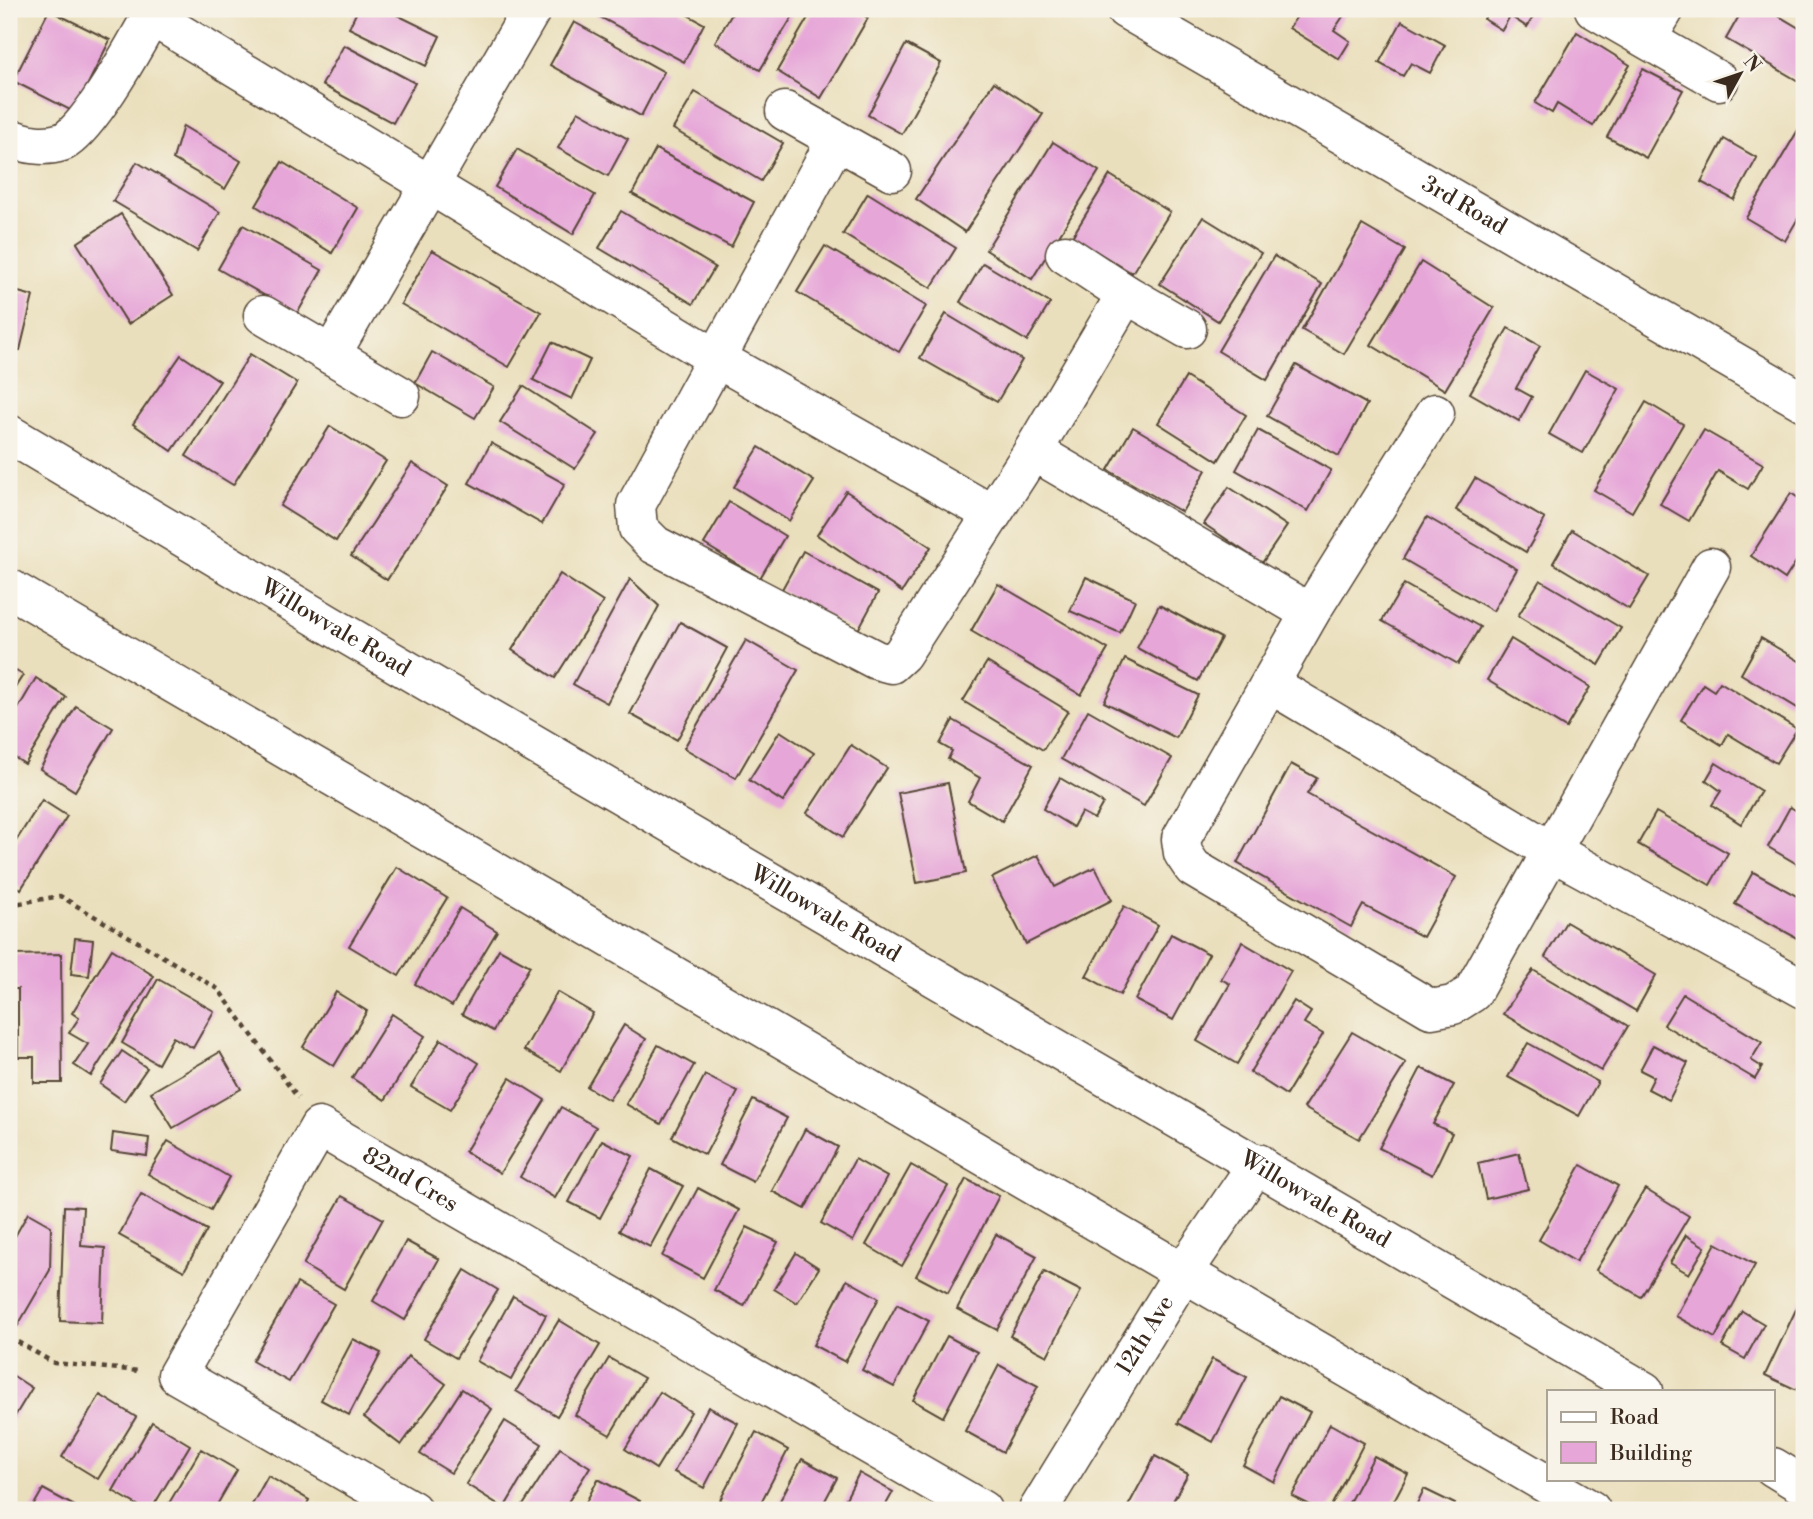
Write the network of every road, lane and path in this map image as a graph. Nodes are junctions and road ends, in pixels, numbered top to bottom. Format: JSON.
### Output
{"nodes":[{"id":1,"x":532,"y":9,"type":"edge"},
{"id":2,"x":1125,"y":9,"type":"edge"},
{"id":3,"x":1594,"y":9,"type":"edge"},
{"id":4,"x":153,"y":12,"type":"edge"},
{"id":5,"x":1656,"y":24,"type":"edge"},
{"id":6,"x":1719,"y":81,"type":"dead end"},
{"id":7,"x":785,"y":111,"type":"dead end"},
{"id":8,"x":9,"y":138,"type":"edge"},
{"id":9,"x":836,"y":139,"type":"junction"},
{"id":10,"x":892,"y":171,"type":"dead end"},
{"id":11,"x":430,"y":184,"type":"junction"},
{"id":12,"x":1065,"y":254,"type":"dead end"},
{"id":13,"x":1126,"y":294,"type":"junction"},
{"id":14,"x":263,"y":314,"type":"dead end"},
{"id":15,"x":1187,"y":328,"type":"dead end"},
{"id":16,"x":331,"y":355,"type":"junction"},
{"id":17,"x":714,"y":357,"type":"junction"},
{"id":18,"x":401,"y":396,"type":"dead end"},
{"id":19,"x":1804,"y":402,"type":"edge"},
{"id":20,"x":1435,"y":413,"type":"dead end"},
{"id":21,"x":9,"y":433,"type":"edge"},
{"id":22,"x":1033,"y":451,"type":"junction"},
{"id":23,"x":992,"y":514,"type":"junction"},
{"id":24,"x":1711,"y":567,"type":"dead end"},
{"id":25,"x":9,"y":587,"type":"edge"},
{"id":26,"x":1310,"y":613,"type":"junction"},
{"id":27,"x":1272,"y":685,"type":"junction"},
{"id":28,"x":1553,"y":852,"type":"junction"},
{"id":29,"x":9,"y":905,"type":"edge"},
{"id":30,"x":1804,"y":989,"type":"edge"},
{"id":31,"x":319,"y":1127,"type":"junction"},
{"id":32,"x":1258,"y":1163,"type":"junction"},
{"id":33,"x":1185,"y":1270,"type":"junction"},
{"id":34,"x":9,"y":1337,"type":"edge"},
{"id":35,"x":177,"y":1375,"type":"junction"},
{"id":36,"x":1642,"y":1390,"type":"edge"},
{"id":37,"x":1774,"y":1469,"type":"edge"},
{"id":38,"x":1804,"y":1486,"type":"edge"},
{"id":39,"x":412,"y":1510,"type":"edge"},
{"id":40,"x":982,"y":1510,"type":"edge"},
{"id":41,"x":1038,"y":1510,"type":"edge"},
{"id":42,"x":1591,"y":1510,"type":"edge"}],
"edges":[{"from":1,"to":11,"type":"street"},
{"from":2,"to":19,"type":"street","name":"3rd Road"},
{"from":3,"to":5,"type":"street"},
{"from":4,"to":8,"type":"street"},
{"from":4,"to":11,"type":"street"},
{"from":5,"to":6,"type":"street"},
{"from":7,"to":9,"type":"street"},
{"from":9,"to":10,"type":"street"},
{"from":9,"to":17,"type":"street"},
{"from":11,"to":16,"type":"street"},
{"from":11,"to":17,"type":"street"},
{"from":12,"to":13,"type":"street"},
{"from":13,"to":15,"type":"street"},
{"from":13,"to":22,"type":"street"},
{"from":14,"to":16,"type":"street"},
{"from":16,"to":18,"type":"street"},
{"from":17,"to":23,"type":"street"},
{"from":17,"to":23,"type":"street"},
{"from":20,"to":26,"type":"street"},
{"from":21,"to":32,"type":"street","name":"Willowvale Road"},
{"from":22,"to":23,"type":"street"},
{"from":22,"to":26,"type":"street"},
{"from":24,"to":28,"type":"street"},
{"from":25,"to":33,"type":"street"},
{"from":26,"to":27,"type":"street"},
{"from":27,"to":28,"type":"street"},
{"from":27,"to":28,"type":"street"},
{"from":28,"to":30,"type":"street"},
{"from":29,"to":31,"type":"path"},
{"from":31,"to":35,"type":"street"},
{"from":31,"to":40,"type":"street","name":"82nd Cres"},
{"from":32,"to":33,"type":"street","name":"12th Ave"},
{"from":32,"to":36,"type":"street","name":"Willowvale Road"},
{"from":33,"to":41,"type":"street","name":"12th Ave"},
{"from":33,"to":42,"type":"street"},
{"from":34,"to":35,"type":"path"},
{"from":35,"to":39,"type":"street"},
{"from":37,"to":38,"type":"street"}]}
